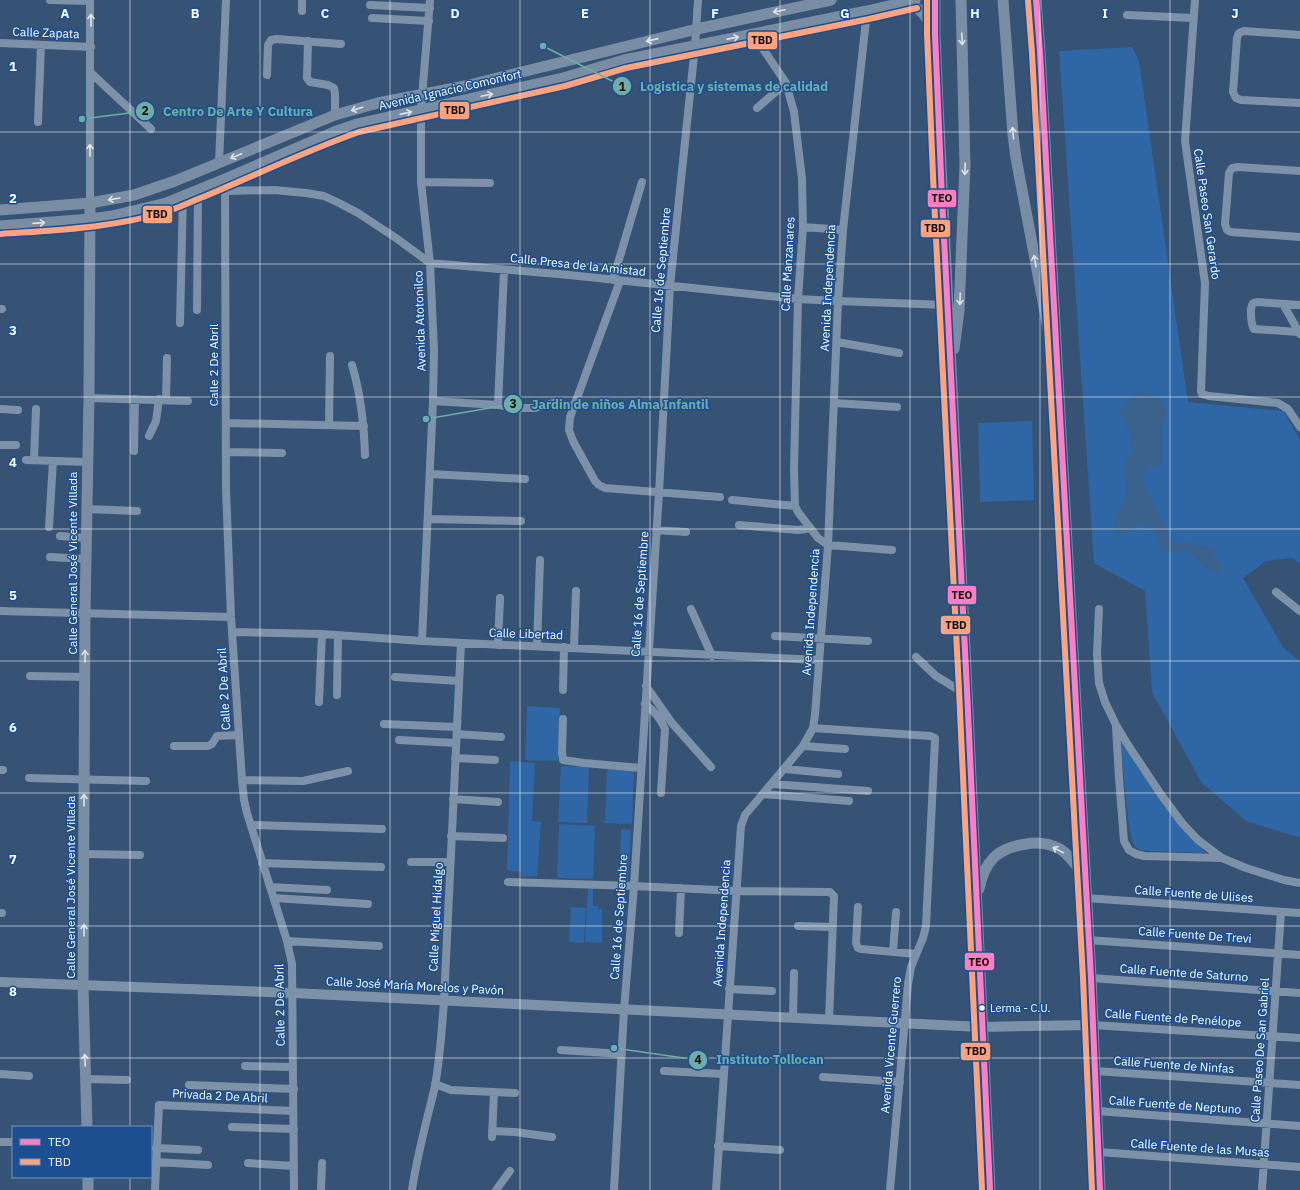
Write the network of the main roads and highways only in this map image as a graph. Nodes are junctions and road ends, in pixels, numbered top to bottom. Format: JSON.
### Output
{"nodes":[{"id":1,"x":831,"y":0,"type":"edge"},
{"id":2,"x":915,"y":0,"type":"edge"},
{"id":3,"x":935,"y":0,"type":"edge"},
{"id":4,"x":961,"y":0,"type":"edge"},
{"id":5,"x":1003,"y":0,"type":"edge"},
{"id":6,"x":1036,"y":0,"type":"edge"},
{"id":7,"x":1044,"y":0,"type":"edge"},
{"id":8,"x":896,"y":5,"type":"junction"},
{"id":9,"x":935,"y":34,"type":"junction"},
{"id":10,"x":1040,"y":52,"type":"junction"},
{"id":11,"x":90,"y":203,"type":"junction"},
{"id":12,"x":0,"y":210,"type":"edge"},
{"id":13,"x":90,"y":219,"type":"junction"},
{"id":14,"x":0,"y":226,"type":"edge"},
{"id":15,"x":951,"y":367,"type":"junction"},
{"id":16,"x":1058,"y":367,"type":"junction"},
{"id":17,"x":1085,"y":877,"type":"junction"},
{"id":18,"x":976,"y":902,"type":"junction"},
{"id":19,"x":87,"y":1126,"type":"edge"},
{"id":20,"x":88,"y":1178,"type":"edge"},
{"id":21,"x":88,"y":1190,"type":"edge"},
{"id":22,"x":990,"y":1190,"type":"edge"},
{"id":23,"x":1100,"y":1190,"type":"edge"}],
"edges":[{"from":1,"to":11,"type":"main road","name":"Avenida Ignacio Comonfort","one_way":true},
{"from":2,"to":8,"type":"main road","name":"Avenida Ignacio Comonfort"},
{"from":3,"to":9,"type":"main road"},
{"from":4,"to":15,"type":"main road","one_way":true},
{"from":16,"to":5,"type":"main road","one_way":true},
{"from":6,"to":10,"type":"main road"},
{"from":7,"to":10,"type":"main road"},
{"from":8,"to":9,"type":"main road"},
{"from":13,"to":8,"type":"main road","name":"Avenida Ignacio Comonfort","one_way":true},
{"from":9,"to":15,"type":"main road"},
{"from":10,"to":16,"type":"main road"},
{"from":11,"to":12,"type":"main road","name":"Avenida Ignacio Comonfort"},
{"from":11,"to":13,"type":"main road","name":"Calle General José Vicente Villada"},
{"from":14,"to":13,"type":"main road","name":"Avenida Ignacio Comonfort","one_way":true},
{"from":19,"to":13,"type":"main road","name":"Calle General José Vicente Villada","one_way":true},
{"from":15,"to":18,"type":"main road"},
{"from":16,"to":17,"type":"main road"},
{"from":17,"to":18,"type":"main road","one_way":true},
{"from":17,"to":23,"type":"main road"},
{"from":18,"to":22,"type":"main road"},
{"from":20,"to":21,"type":"main road"}]}
